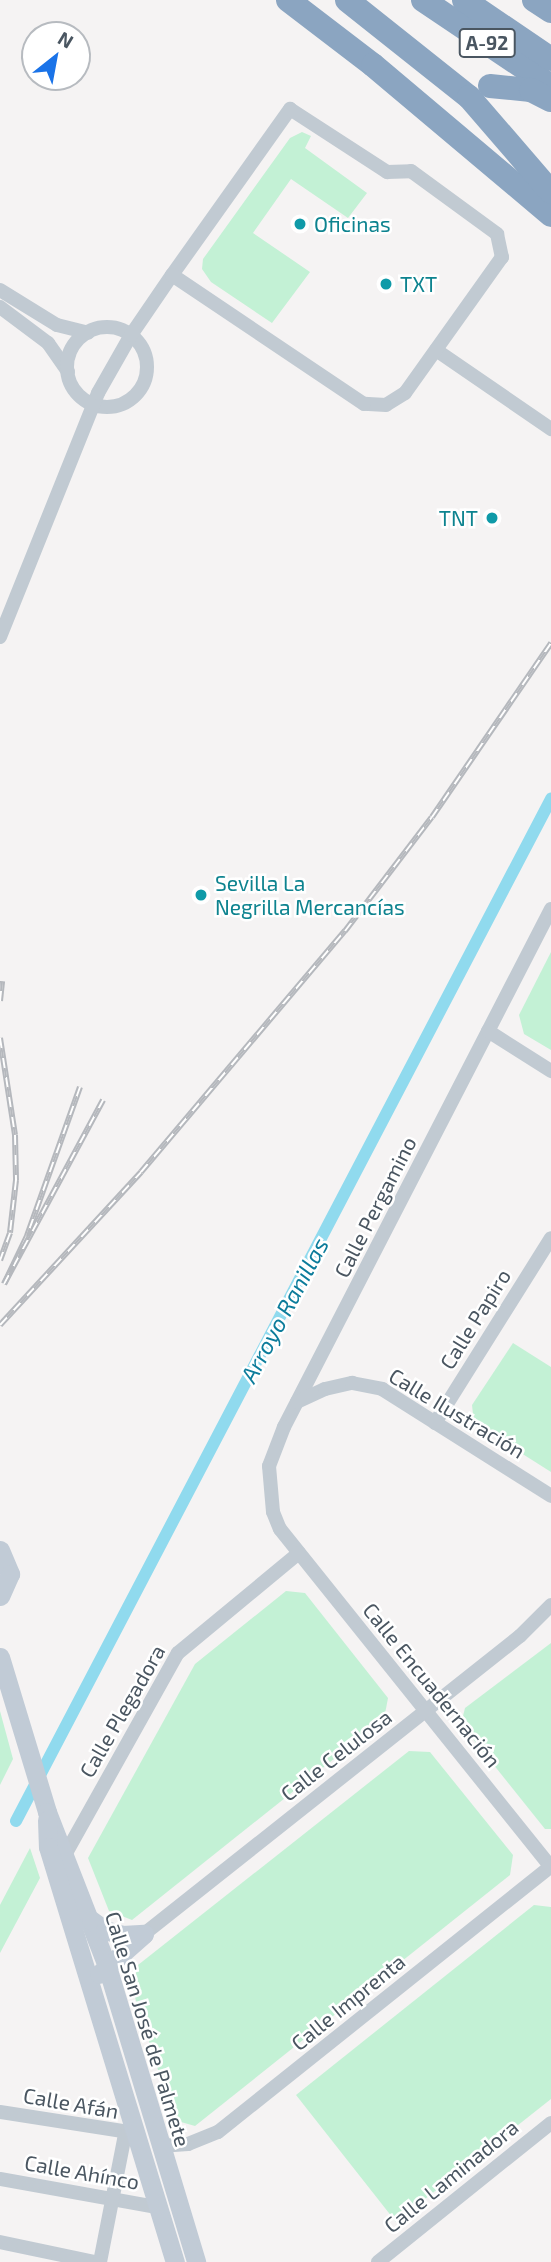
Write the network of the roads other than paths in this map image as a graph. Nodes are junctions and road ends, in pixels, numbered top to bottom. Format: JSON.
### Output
{"nodes":[{"id":1,"x":288,"y":0,"type":"edge"},
{"id":2,"x":346,"y":0,"type":"edge"},
{"id":3,"x":423,"y":0,"type":"edge"},
{"id":4,"x":464,"y":0,"type":"edge"},
{"id":5,"x":485,"y":0,"type":"edge"},
{"id":6,"x":534,"y":0,"type":"edge"},
{"id":7,"x":551,"y":11,"type":"edge"},
{"id":8,"x":551,"y":53,"type":"edge"},
{"id":9,"x":551,"y":59,"type":"edge"},
{"id":10,"x":373,"y":65,"type":"junction"},
{"id":11,"x":490,"y":86,"type":"dead end"},
{"id":12,"x":551,"y":86,"type":"edge"},
{"id":13,"x":446,"y":90,"type":"dead end"},
{"id":14,"x":551,"y":100,"type":"edge"},
{"id":15,"x":551,"y":192,"type":"edge"},
{"id":16,"x":551,"y":215,"type":"edge"},
{"id":17,"x":173,"y":275,"type":"junction"},
{"id":18,"x":0,"y":290,"type":"edge"},
{"id":19,"x":0,"y":307,"type":"edge"},
{"id":20,"x":88,"y":333,"type":"junction"},
{"id":21,"x":131,"y":335,"type":"junction"},
{"id":22,"x":436,"y":350,"type":"junction"},
{"id":23,"x":68,"y":372,"type":"junction"},
{"id":24,"x":93,"y":405,"type":"junction"},
{"id":25,"x":551,"y":429,"type":"edge"},
{"id":26,"x":4,"y":613,"type":"edge"},
{"id":27,"x":0,"y":637,"type":"edge"},
{"id":28,"x":551,"y":909,"type":"edge"},
{"id":29,"x":488,"y":1031,"type":"junction"},
{"id":30,"x":551,"y":1071,"type":"edge"},
{"id":31,"x":551,"y":1238,"type":"edge"},
{"id":32,"x":297,"y":1402,"type":"junction"},
{"id":33,"x":435,"y":1423,"type":"junction"},
{"id":34,"x":551,"y":1496,"type":"edge"},
{"id":35,"x":280,"y":1529,"type":"joint"},
{"id":36,"x":0,"y":1550,"type":"edge"},
{"id":37,"x":299,"y":1553,"type":"junction"},
{"id":38,"x":0,"y":1596,"type":"edge"},
{"id":39,"x":551,"y":1605,"type":"edge"},
{"id":40,"x":0,"y":1657,"type":"edge"},
{"id":41,"x":426,"y":1710,"type":"junction"},
{"id":42,"x":46,"y":1812,"type":"junction"},
{"id":43,"x":66,"y":1853,"type":"junction"},
{"id":44,"x":551,"y":1866,"type":"edge"},
{"id":45,"x":91,"y":1920,"type":"junction"},
{"id":46,"x":145,"y":1934,"type":"junction"},
{"id":47,"x":106,"y":1964,"type":"junction"},
{"id":48,"x":90,"y":1986,"type":"junction"},
{"id":49,"x":0,"y":2112,"type":"edge"},
{"id":50,"x":551,"y":2123,"type":"edge"},
{"id":51,"x":130,"y":2134,"type":"junction"},
{"id":52,"x":160,"y":2146,"type":"junction"},
{"id":53,"x":0,"y":2179,"type":"edge"},
{"id":54,"x":177,"y":2199,"type":"junction"},
{"id":55,"x":113,"y":2200,"type":"junction"},
{"id":56,"x":156,"y":2207,"type":"junction"},
{"id":57,"x":0,"y":2242,"type":"edge"},
{"id":58,"x":97,"y":2262,"type":"edge"},
{"id":59,"x":175,"y":2262,"type":"edge"},
{"id":60,"x":196,"y":2262,"type":"edge"},
{"id":61,"x":378,"y":2262,"type":"edge"}],
"edges":[{"from":1,"to":10,"type":"highway"},
{"from":2,"to":15,"type":"highway"},
{"from":3,"to":12,"type":"highway","number":"A-92"},
{"from":4,"to":9,"type":"highway","number":"A-92"},
{"from":5,"to":8,"type":"highway"},
{"from":6,"to":7,"type":"highway"},
{"from":10,"to":13,"type":"highway"},
{"from":10,"to":16,"type":"highway"},
{"from":11,"to":14,"type":"highway"},
{"from":17,"to":21,"type":"street"},
{"from":17,"to":22,"type":"street"},
{"from":17,"to":22,"type":"street"},
{"from":18,"to":20,"type":"street"},
{"from":19,"to":23,"type":"street"},
{"from":20,"to":21,"type":"street"},
{"from":20,"to":23,"type":"street"},
{"from":21,"to":24,"type":"street"},
{"from":21,"to":24,"type":"street"},
{"from":22,"to":25,"type":"street"},
{"from":23,"to":24,"type":"street"},
{"from":24,"to":26,"type":"street"},
{"from":26,"to":27,"type":"street"},
{"from":28,"to":29,"type":"street","name":"Calle Pergamino"},
{"from":29,"to":30,"type":"street"},
{"from":29,"to":32,"type":"street","name":"Calle Pergamino"},
{"from":31,"to":33,"type":"street","name":"Calle Papiro"},
{"from":32,"to":33,"type":"street","name":"Calle Ilustración"},
{"from":32,"to":35,"type":"street","name":"Calle Pergamino"},
{"from":33,"to":34,"type":"street","name":"Calle Ilustración"},
{"from":35,"to":37,"type":"street","name":"Calle Encuadernación"},
{"from":36,"to":38,"type":"street"},
{"from":37,"to":41,"type":"street","name":"Calle Encuadernación"},
{"from":37,"to":43,"type":"street","name":"Calle Plegadora"},
{"from":39,"to":41,"type":"street","name":"Calle Celulosa"},
{"from":40,"to":42,"type":"street","name":"Calle San José de Palmete"},
{"from":41,"to":44,"type":"street","name":"Calle Encuadernación"},
{"from":41,"to":46,"type":"street","name":"Calle Celulosa"},
{"from":42,"to":43,"type":"street","name":"Calle San José de Palmete"},
{"from":42,"to":48,"type":"street","name":"Calle San José de Palmete"},
{"from":43,"to":45,"type":"street","name":"Calle San José de Palmete"},
{"from":44,"to":52,"type":"street","name":"Calle Imprenta"},
{"from":45,"to":46,"type":"street"},
{"from":45,"to":47,"type":"street","name":"Calle San José de Palmete"},
{"from":46,"to":47,"type":"street"},
{"from":47,"to":48,"type":"street"},
{"from":47,"to":52,"type":"street","name":"Calle San José de Palmete"},
{"from":48,"to":51,"type":"street","name":"Calle San José de Palmete"},
{"from":49,"to":51,"type":"street","name":"Calle Afán"},
{"from":50,"to":61,"type":"street","name":"Calle Laminadora"},
{"from":51,"to":52,"type":"street"},
{"from":51,"to":54,"type":"street"},
{"from":51,"to":55,"type":"street"},
{"from":51,"to":56,"type":"street","name":"Calle San José de Palmete"},
{"from":52,"to":54,"type":"street","name":"Calle San José de Palmete"},
{"from":53,"to":55,"type":"street","name":"Calle Ahínco"},
{"from":54,"to":60,"type":"street","name":"Calle San José de Palmete"},
{"from":55,"to":56,"type":"street","name":"Calle Ahínco"},
{"from":55,"to":58,"type":"street"},
{"from":56,"to":59,"type":"street","name":"Calle San José de Palmete"},
{"from":57,"to":58,"type":"street"}]}
